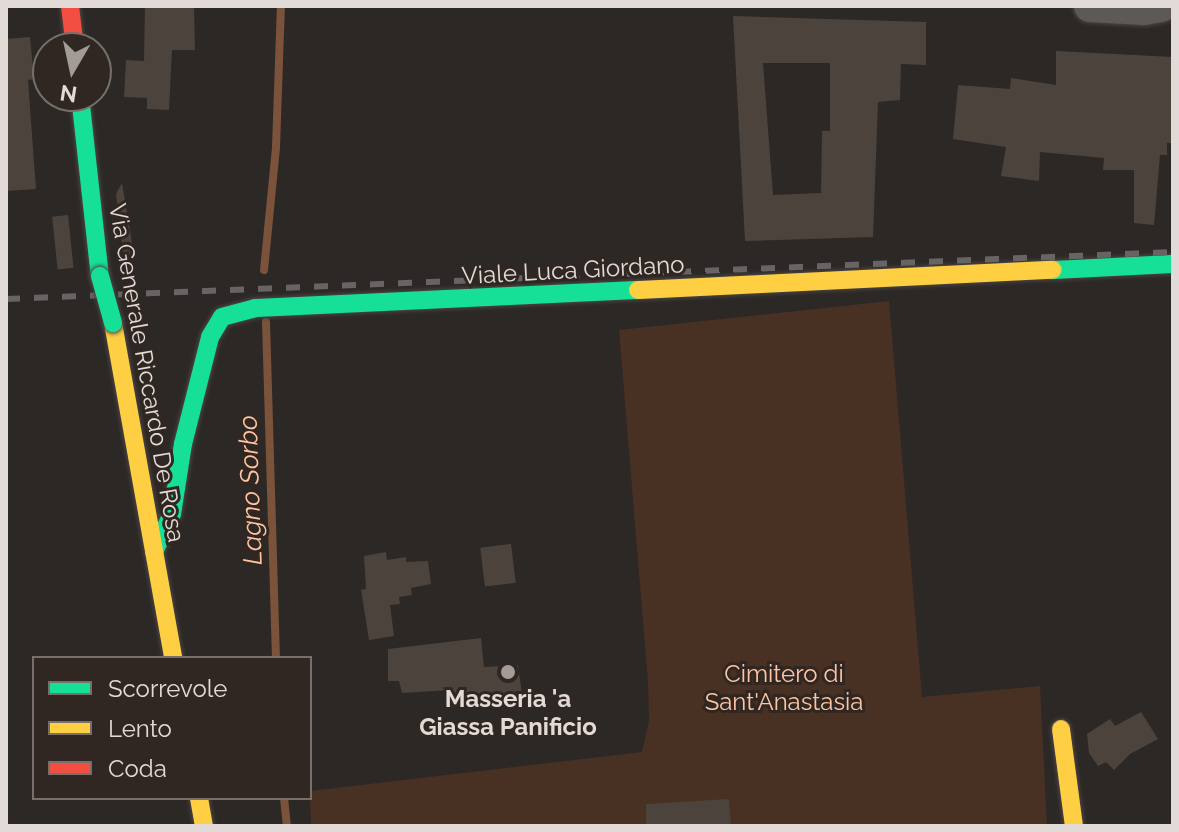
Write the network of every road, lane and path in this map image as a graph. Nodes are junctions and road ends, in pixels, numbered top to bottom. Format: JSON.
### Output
{"nodes":[{"id":1,"x":70,"y":6,"type":"edge"},
{"id":2,"x":1090,"y":6,"type":"edge"},
{"id":3,"x":1161,"y":6,"type":"edge"},
{"id":4,"x":73,"y":32,"type":"edge"},
{"id":5,"x":82,"y":112,"type":"edge"},
{"id":6,"x":1173,"y":264,"type":"edge"},
{"id":7,"x":154,"y":552,"type":"junction"},
{"id":8,"x":173,"y":656,"type":"edge"},
{"id":9,"x":1061,"y":729,"type":"dead end"},
{"id":10,"x":199,"y":800,"type":"edge"},
{"id":11,"x":204,"y":826,"type":"edge"},
{"id":12,"x":1074,"y":826,"type":"edge"}],
"edges":[{"from":1,"to":4,"type":"street"},
{"from":2,"to":3,"type":"street"},
{"from":5,"to":7,"type":"street","name":"Via Generale Riccardo De Rosa","bridge":true},
{"from":6,"to":7,"type":"street","name":"Viale Luca Giordano"},
{"from":7,"to":8,"type":"street","name":"Via Generale Riccardo De Rosa"},
{"from":9,"to":12,"type":"street"},
{"from":10,"to":11,"type":"street"}]}
